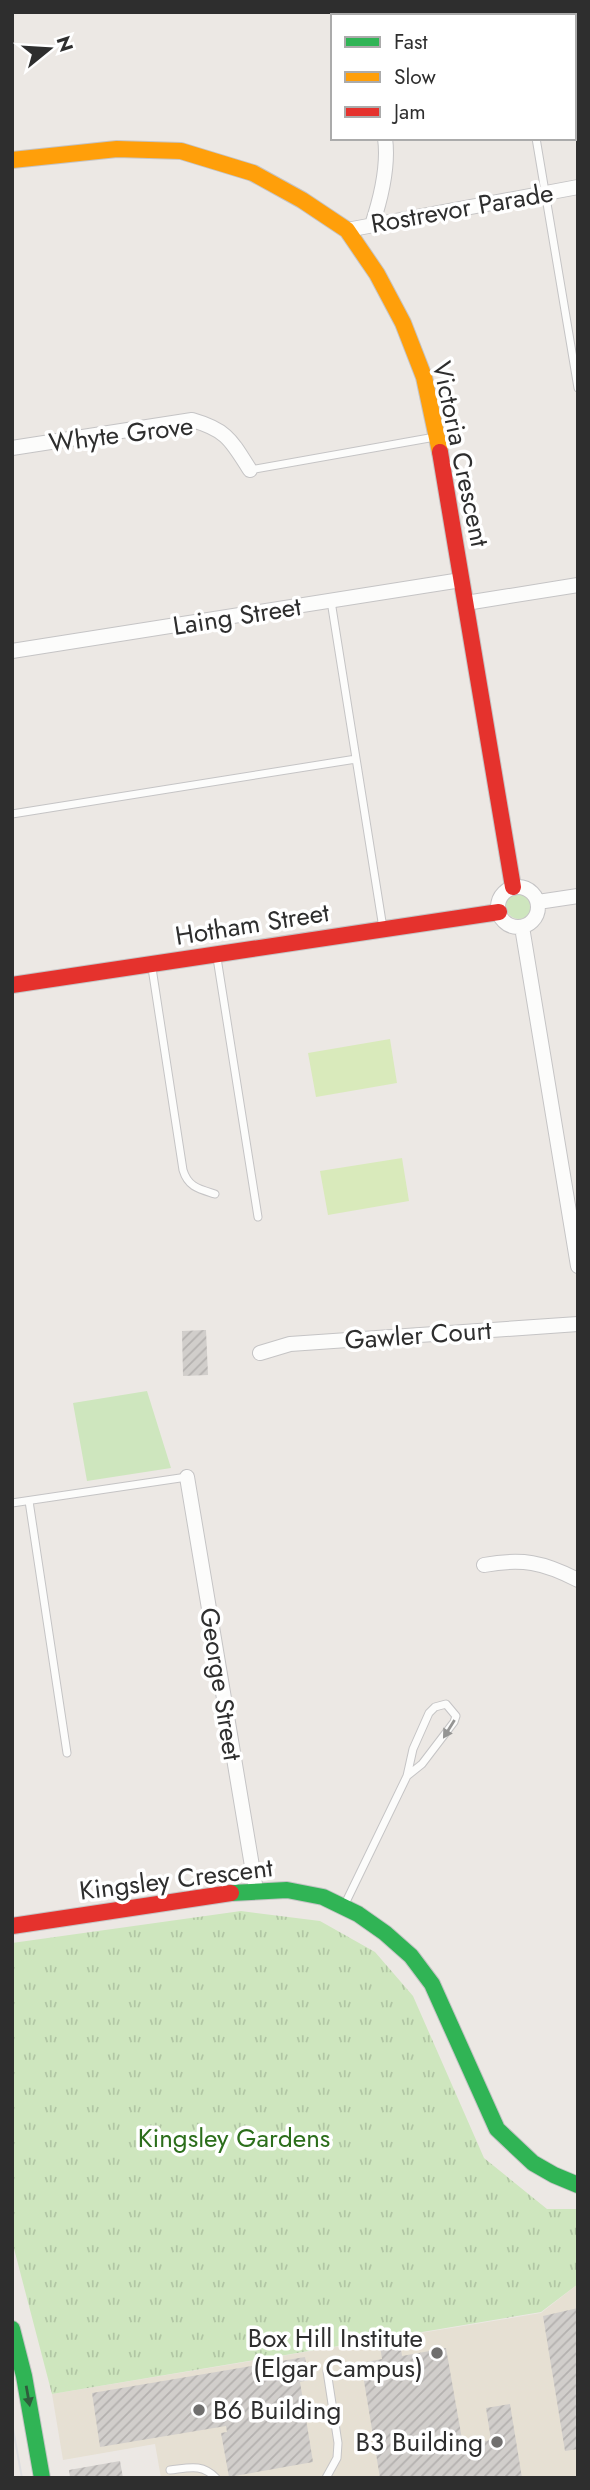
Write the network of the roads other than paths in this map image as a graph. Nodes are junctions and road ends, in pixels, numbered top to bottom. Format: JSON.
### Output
{"nodes":[{"id":1,"x":385,"y":140,"type":"edge"},
{"id":2,"x":536,"y":140,"type":"edge"},
{"id":3,"x":12,"y":160,"type":"edge"},
{"id":4,"x":578,"y":187,"type":"edge"},
{"id":5,"x":545,"y":192,"type":"junction"},
{"id":6,"x":372,"y":225,"type":"junction"},
{"id":7,"x":346,"y":230,"type":"junction"},
{"id":8,"x":578,"y":388,"type":"edge"},
{"id":9,"x":437,"y":437,"type":"junction"},
{"id":10,"x":12,"y":448,"type":"edge"},
{"id":11,"x":250,"y":470,"type":"joint"},
{"id":12,"x":461,"y":580,"type":"junction"},
{"id":13,"x":578,"y":585,"type":"edge"},
{"id":14,"x":331,"y":601,"type":"junction"},
{"id":15,"x":466,"y":603,"type":"junction"},
{"id":16,"x":12,"y":651,"type":"edge"},
{"id":17,"x":356,"y":759,"type":"junction"},
{"id":18,"x":12,"y":814,"type":"edge"},
{"id":19,"x":513,"y":887,"type":"junction"},
{"id":20,"x":578,"y":896,"type":"edge"},
{"id":21,"x":538,"y":902,"type":"junction"},
{"id":22,"x":499,"y":912,"type":"junction"},
{"id":23,"x":522,"y":927,"type":"junction"},
{"id":24,"x":383,"y":929,"type":"junction"},
{"id":25,"x":216,"y":954,"type":"junction"},
{"id":26,"x":151,"y":964,"type":"junction"},
{"id":27,"x":12,"y":985,"type":"edge"},
{"id":28,"x":215,"y":1194,"type":"dead end"},
{"id":29,"x":258,"y":1217,"type":"dead end"},
{"id":30,"x":578,"y":1266,"type":"edge"},
{"id":31,"x":578,"y":1324,"type":"edge"},
{"id":32,"x":260,"y":1353,"type":"dead end"},
{"id":33,"x":187,"y":1477,"type":"joint"},
{"id":34,"x":29,"y":1501,"type":"junction"},
{"id":35,"x":12,"y":1503,"type":"edge"},
{"id":36,"x":484,"y":1565,"type":"dead end"},
{"id":37,"x":578,"y":1580,"type":"edge"},
{"id":38,"x":67,"y":1753,"type":"dead end"},
{"id":39,"x":407,"y":1776,"type":"junction"},
{"id":40,"x":256,"y":1890,"type":"junction"},
{"id":41,"x":344,"y":1907,"type":"junction"},
{"id":42,"x":12,"y":1926,"type":"edge"},
{"id":43,"x":578,"y":2185,"type":"edge"},
{"id":44,"x":12,"y":2329,"type":"edge"},
{"id":45,"x":327,"y":2371,"type":"dead end"},
{"id":46,"x":170,"y":2470,"type":"dead end"},
{"id":47,"x":42,"y":2478,"type":"edge"},
{"id":48,"x":216,"y":2478,"type":"edge"},
{"id":49,"x":326,"y":2478,"type":"edge"}],
"edges":[{"from":1,"to":6,"type":"street"},
{"from":2,"to":5,"type":"lane"},
{"from":3,"to":7,"type":"street","name":"Victoria Crescent"},
{"from":4,"to":5,"type":"street","name":"Rostrevor Parade"},
{"from":5,"to":6,"type":"street","name":"Rostrevor Parade"},
{"from":5,"to":8,"type":"lane"},
{"from":6,"to":7,"type":"street","name":"Rostrevor Parade"},
{"from":7,"to":9,"type":"street","name":"Victoria Crescent"},
{"from":9,"to":11,"type":"lane"},
{"from":9,"to":12,"type":"street","name":"Victoria Crescent"},
{"from":10,"to":11,"type":"street","name":"Whyte Grove"},
{"from":12,"to":14,"type":"street","name":"Laing Street"},
{"from":12,"to":15,"type":"street","name":"Victoria Crescent"},
{"from":13,"to":15,"type":"street"},
{"from":14,"to":16,"type":"street","name":"Laing Street"},
{"from":14,"to":17,"type":"lane"},
{"from":15,"to":19,"type":"street","name":"Victoria Crescent"},
{"from":17,"to":18,"type":"lane"},
{"from":17,"to":24,"type":"lane"},
{"from":19,"to":21,"type":"street"},
{"from":19,"to":22,"type":"street"},
{"from":20,"to":21,"type":"street"},
{"from":21,"to":23,"type":"street"},
{"from":22,"to":23,"type":"street"},
{"from":22,"to":24,"type":"street","name":"Hotham Street"},
{"from":23,"to":30,"type":"street"},
{"from":24,"to":25,"type":"street","name":"Hotham Street"},
{"from":25,"to":26,"type":"street","name":"Hotham Street"},
{"from":25,"to":29,"type":"lane"},
{"from":26,"to":27,"type":"street","name":"Hotham Street"},
{"from":26,"to":28,"type":"lane"},
{"from":31,"to":32,"type":"street","name":"Gawler Court"},
{"from":33,"to":34,"type":"lane"},
{"from":33,"to":40,"type":"street","name":"George Street"},
{"from":34,"to":35,"type":"lane"},
{"from":34,"to":38,"type":"lane"},
{"from":36,"to":37,"type":"street"},
{"from":39,"to":39,"type":"lane","one_way":true},
{"from":39,"to":41,"type":"lane"},
{"from":40,"to":41,"type":"street","name":"Kingsley Crescent"},
{"from":40,"to":42,"type":"street","name":"Kingsley Crescent"},
{"from":41,"to":43,"type":"street","name":"Kingsley Crescent"},
{"from":44,"to":47,"type":"street","one_way":true},
{"from":45,"to":49,"type":"lane"},
{"from":46,"to":48,"type":"lane"}]}
